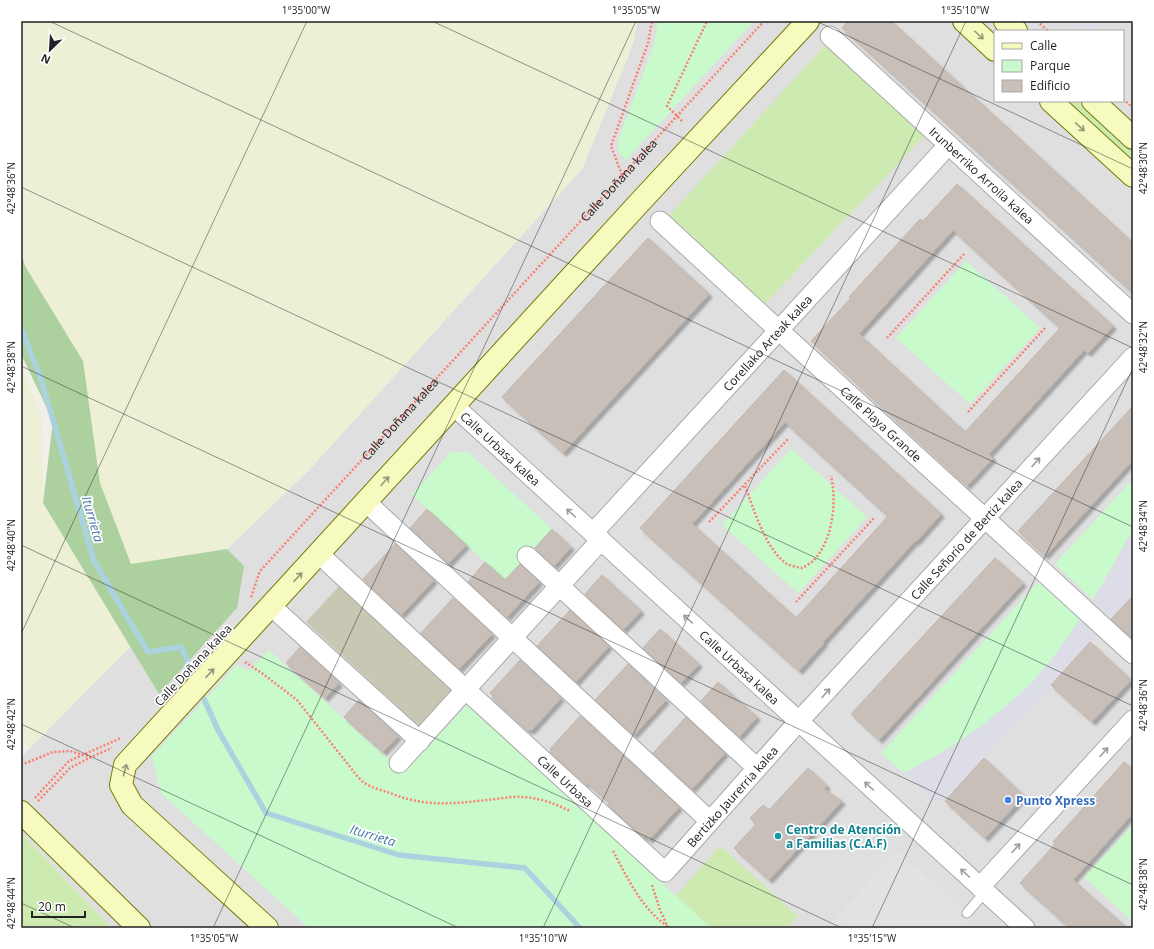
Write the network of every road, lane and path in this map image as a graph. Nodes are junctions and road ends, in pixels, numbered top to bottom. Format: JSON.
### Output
{"nodes":[{"id":1,"x":652,"y":21,"type":"edge"},
{"id":2,"x":707,"y":21,"type":"edge"},
{"id":3,"x":764,"y":21,"type":"edge"},
{"id":4,"x":808,"y":21,"type":"edge"},
{"id":5,"x":964,"y":21,"type":"edge"},
{"id":6,"x":1005,"y":21,"type":"edge"},
{"id":7,"x":1037,"y":21,"type":"edge"},
{"id":8,"x":1015,"y":30,"type":"edge"},
{"id":9,"x":1047,"y":30,"type":"edge"},
{"id":10,"x":830,"y":36,"type":"dead end"},
{"id":11,"x":994,"y":49,"type":"edge"},
{"id":12,"x":1124,"y":100,"type":"edge"},
{"id":13,"x":1052,"y":102,"type":"edge"},
{"id":14,"x":1094,"y":102,"type":"edge"},
{"id":15,"x":1133,"y":108,"type":"edge"},
{"id":16,"x":677,"y":116,"type":"junction"},
{"id":17,"x":682,"y":121,"type":"dead end"},
{"id":18,"x":1133,"y":138,"type":"edge"},
{"id":19,"x":941,"y":152,"type":"dead end"},
{"id":20,"x":622,"y":175,"type":"junction"},
{"id":21,"x":1133,"y":176,"type":"edge"},
{"id":22,"x":660,"y":221,"type":"dead end"},
{"id":23,"x":965,"y":253,"type":"dead end"},
{"id":24,"x":1133,"y":314,"type":"edge"},
{"id":25,"x":1046,"y":327,"type":"dead end"},
{"id":26,"x":887,"y":338,"type":"dead end"},
{"id":27,"x":1133,"y":357,"type":"edge"},
{"id":28,"x":454,"y":406,"type":"junction"},
{"id":29,"x":968,"y":412,"type":"dead end"},
{"id":30,"x":789,"y":438,"type":"dead end"},
{"id":31,"x":831,"y":476,"type":"dead end"},
{"id":32,"x":745,"y":486,"type":"junction"},
{"id":33,"x":366,"y":502,"type":"junction"},
{"id":34,"x":874,"y":517,"type":"dead end"},
{"id":35,"x":709,"y":522,"type":"dead end"},
{"id":36,"x":597,"y":537,"type":"junction"},
{"id":37,"x":319,"y":554,"type":"junction"},
{"id":38,"x":527,"y":556,"type":"dead end"},
{"id":39,"x":560,"y":586,"type":"junction"},
{"id":40,"x":796,"y":602,"type":"dead end"},
{"id":41,"x":248,"y":604,"type":"dead end"},
{"id":42,"x":271,"y":606,"type":"junction"},
{"id":43,"x":513,"y":638,"type":"junction"},
{"id":44,"x":1133,"y":654,"type":"edge"},
{"id":45,"x":245,"y":662,"type":"dead end"},
{"id":46,"x":466,"y":690,"type":"junction"},
{"id":47,"x":1133,"y":720,"type":"edge"},
{"id":48,"x":799,"y":721,"type":"junction"},
{"id":49,"x":126,"y":736,"type":"dead end"},
{"id":50,"x":420,"y":741,"type":"junction"},
{"id":51,"x":117,"y":747,"type":"dead end"},
{"id":52,"x":84,"y":755,"type":"junction"},
{"id":53,"x":91,"y":757,"type":"junction"},
{"id":54,"x":400,"y":763,"type":"dead end"},
{"id":55,"x":21,"y":764,"type":"edge"},
{"id":56,"x":757,"y":768,"type":"junction"},
{"id":57,"x":29,"y":806,"type":"edge"},
{"id":58,"x":573,"y":813,"type":"dead end"},
{"id":59,"x":710,"y":821,"type":"junction"},
{"id":60,"x":610,"y":847,"type":"dead end"},
{"id":61,"x":658,"y":876,"type":"junction"},
{"id":62,"x":983,"y":889,"type":"junction"},
{"id":63,"x":967,"y":913,"type":"dead end"},
{"id":64,"x":667,"y":926,"type":"junction"},
{"id":65,"x":139,"y":928,"type":"edge"},
{"id":66,"x":267,"y":928,"type":"edge"},
{"id":67,"x":670,"y":928,"type":"edge"},
{"id":68,"x":1025,"y":928,"type":"edge"}],
"edges":[{"from":1,"to":20,"type":"path"},
{"from":2,"to":16,"type":"path"},
{"from":3,"to":16,"type":"path","name":"Calle Doñana kalea"},
{"from":4,"to":28,"type":"street","name":"Calle Doñana kalea"},
{"from":5,"to":11,"type":"street","one_way":true},
{"from":6,"to":8,"type":"street"},
{"from":7,"to":9,"type":"path"},
{"from":10,"to":24,"type":"street","name":"Irunberriko Arroila kalea"},
{"from":12,"to":15,"type":"path"},
{"from":13,"to":21,"type":"street","one_way":true},
{"from":14,"to":18,"type":"street"},
{"from":16,"to":17,"type":"path"},
{"from":16,"to":20,"type":"path","name":"Calle Doñana kalea"},
{"from":19,"to":36,"type":"street","name":"Corellako Arteak kalea"},
{"from":20,"to":41,"type":"path","name":"Calle Doñana kalea"},
{"from":22,"to":44,"type":"street","name":"Calle Playa Grande"},
{"from":23,"to":26,"type":"path"},
{"from":25,"to":29,"type":"path"},
{"from":48,"to":27,"type":"street","name":"Calle Señorío de Bertiz kalea","one_way":true},
{"from":33,"to":28,"type":"street","name":"Calle Doñana kalea","one_way":true},
{"from":36,"to":28,"type":"street","name":"Calle Urbasa kalea","one_way":true},
{"from":30,"to":32,"type":"path"},
{"from":31,"to":32,"type":"path"},
{"from":32,"to":35,"type":"path"},
{"from":33,"to":37,"type":"street","name":"Calle Doñana kalea"},
{"from":33,"to":43,"type":"street"},
{"from":34,"to":40,"type":"path"},
{"from":36,"to":39,"type":"street"},
{"from":48,"to":36,"type":"street","name":"Calle Urbasa kalea","one_way":true},
{"from":42,"to":37,"type":"street","name":"Calle Doñana kalea","one_way":true},
{"from":37,"to":46,"type":"street","name":"Calle Urbasa"},
{"from":38,"to":39,"type":"street"},
{"from":39,"to":43,"type":"street"},
{"from":39,"to":56,"type":"street"},
{"from":42,"to":50,"type":"street"},
{"from":66,"to":42,"type":"street","name":"Calle Doñana kalea","one_way":true},
{"from":43,"to":46,"type":"street"},
{"from":43,"to":59,"type":"street"},
{"from":45,"to":58,"type":"path"},
{"from":46,"to":50,"type":"street"},
{"from":46,"to":61,"type":"street","name":"Calle Urbasa"},
{"from":62,"to":47,"type":"street","one_way":true},
{"from":48,"to":56,"type":"street","name":"Bertizko Jaurerria kalea"},
{"from":62,"to":48,"type":"street","name":"Calle Urbasa kalea","one_way":true},
{"from":49,"to":52,"type":"path"},
{"from":50,"to":54,"type":"street"},
{"from":51,"to":53,"type":"path"},
{"from":52,"to":53,"type":"path"},
{"from":52,"to":55,"type":"path"},
{"from":52,"to":57,"type":"path"},
{"from":53,"to":57,"type":"path"},
{"from":56,"to":59,"type":"street","name":"Bertizko Jaurerria kalea"},
{"from":57,"to":65,"type":"street"},
{"from":59,"to":61,"type":"street","name":"Bertizko Jaurerria kalea"},
{"from":60,"to":64,"type":"path"},
{"from":61,"to":64,"type":"path"},
{"from":62,"to":63,"type":"lane"},
{"from":62,"to":68,"type":"street","name":"Calle Urbasa kalea"},
{"from":64,"to":67,"type":"path"}]}
